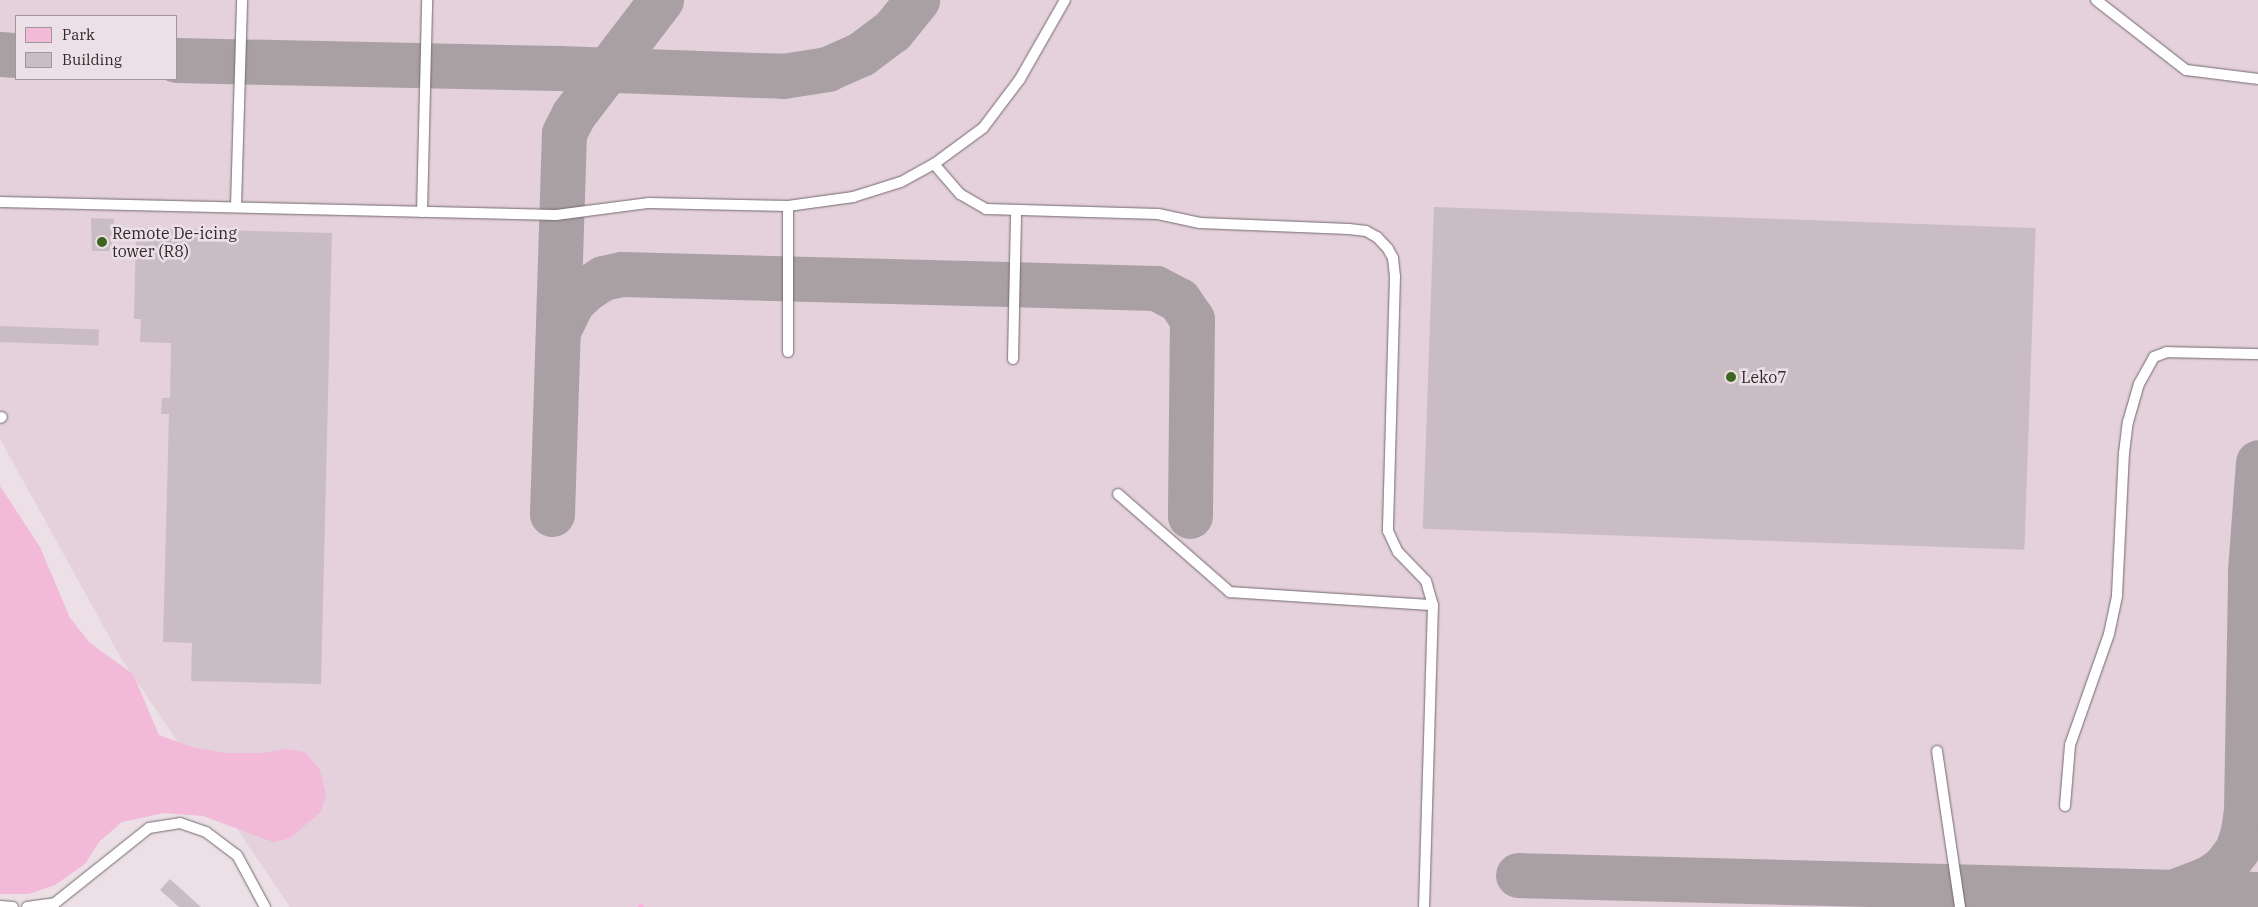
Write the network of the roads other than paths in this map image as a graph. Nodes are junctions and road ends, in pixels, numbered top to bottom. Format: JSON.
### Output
{"nodes":[{"id":1,"x":242,"y":0,"type":"edge"},
{"id":2,"x":427,"y":0,"type":"edge"},
{"id":3,"x":1065,"y":0,"type":"edge"},
{"id":4,"x":2096,"y":0,"type":"edge"},
{"id":5,"x":2258,"y":79,"type":"edge"},
{"id":6,"x":934,"y":164,"type":"junction"},
{"id":7,"x":0,"y":202,"type":"edge"},
{"id":8,"x":236,"y":206,"type":"junction"},
{"id":9,"x":788,"y":206,"type":"junction"},
{"id":10,"x":1016,"y":211,"type":"junction"},
{"id":11,"x":422,"y":212,"type":"junction"},
{"id":12,"x":788,"y":352,"type":"dead end"},
{"id":13,"x":2258,"y":354,"type":"edge"},
{"id":14,"x":1013,"y":359,"type":"dead end"},
{"id":15,"x":1118,"y":494,"type":"dead end"},
{"id":16,"x":1432,"y":605,"type":"junction"},
{"id":17,"x":1937,"y":751,"type":"dead end"},
{"id":18,"x":2065,"y":806,"type":"dead end"},
{"id":19,"x":0,"y":906,"type":"edge"},
{"id":20,"x":13,"y":907,"type":"edge"},
{"id":21,"x":27,"y":907,"type":"edge"},
{"id":22,"x":265,"y":907,"type":"edge"},
{"id":23,"x":1424,"y":907,"type":"edge"},
{"id":24,"x":1960,"y":907,"type":"edge"}],
"edges":[{"from":1,"to":8,"type":"lane"},
{"from":2,"to":11,"type":"lane"},
{"from":3,"to":6,"type":"lane"},
{"from":4,"to":5,"type":"lane"},
{"from":6,"to":9,"type":"lane"},
{"from":6,"to":10,"type":"lane"},
{"from":7,"to":8,"type":"lane"},
{"from":8,"to":11,"type":"lane"},
{"from":9,"to":11,"type":"lane"},
{"from":9,"to":12,"type":"lane"},
{"from":10,"to":14,"type":"lane"},
{"from":10,"to":16,"type":"lane"},
{"from":13,"to":18,"type":"lane"},
{"from":15,"to":16,"type":"lane"},
{"from":16,"to":23,"type":"lane"},
{"from":17,"to":24,"type":"lane"},
{"from":19,"to":20,"type":"lane"},
{"from":21,"to":22,"type":"lane"}]}
